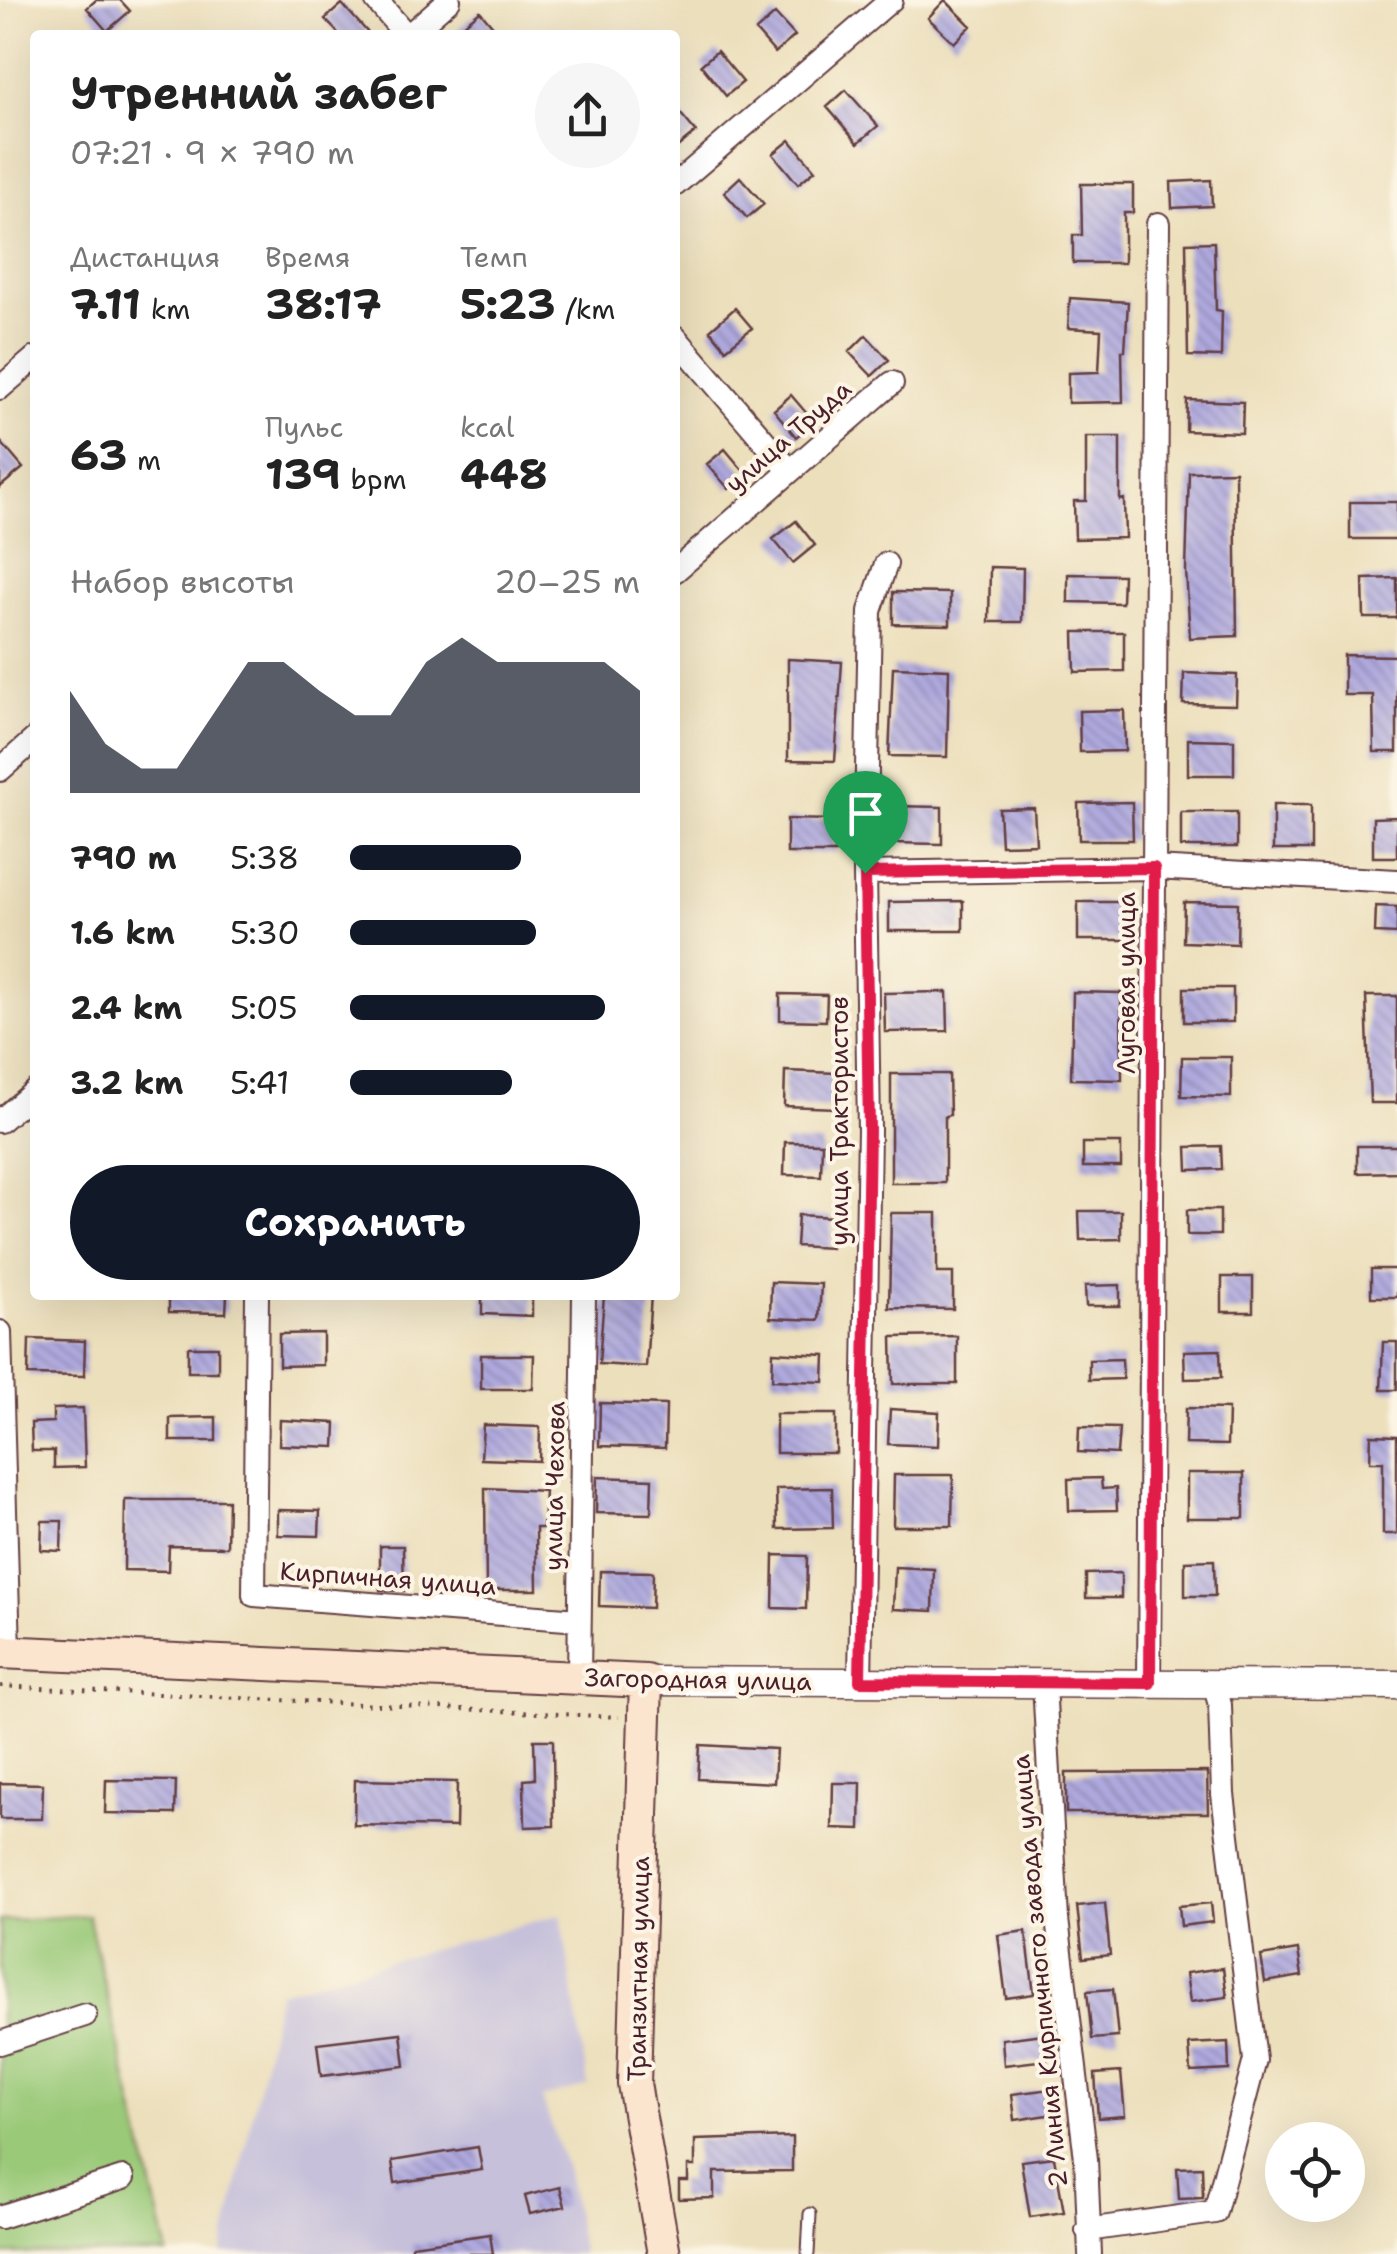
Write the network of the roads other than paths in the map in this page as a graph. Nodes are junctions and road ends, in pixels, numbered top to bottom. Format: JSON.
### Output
{"nodes":[{"id":1,"x":376,"y":0,"type":"edge"},
{"id":2,"x":449,"y":0,"type":"edge"},
{"id":3,"x":890,"y":0,"type":"edge"},
{"id":4,"x":403,"y":30,"type":"edge"},
{"id":5,"x":413,"y":30,"type":"edge"},
{"id":6,"x":680,"y":181,"type":"edge"},
{"id":7,"x":1158,"y":224,"type":"dead end"},
{"id":8,"x":680,"y":343,"type":"edge"},
{"id":9,"x":30,"y":362,"type":"edge"},
{"id":10,"x":892,"y":383,"type":"dead end"},
{"id":11,"x":0,"y":388,"type":"edge"},
{"id":12,"x":790,"y":472,"type":"junction"},
{"id":13,"x":886,"y":564,"type":"dead end"},
{"id":14,"x":680,"y":567,"type":"edge"},
{"id":15,"x":30,"y":743,"type":"edge"},
{"id":16,"x":0,"y":770,"type":"edge"},
{"id":17,"x":1154,"y":868,"type":"junction"},
{"id":18,"x":865,"y":873,"type":"junction"},
{"id":19,"x":1397,"y":881,"type":"edge"},
{"id":20,"x":30,"y":1095,"type":"edge"},
{"id":21,"x":0,"y":1121,"type":"edge"},
{"id":22,"x":257,"y":1300,"type":"edge"},
{"id":23,"x":584,"y":1300,"type":"edge"},
{"id":24,"x":0,"y":1332,"type":"edge"},
{"id":25,"x":579,"y":1620,"type":"junction"},
{"id":26,"x":5,"y":1651,"type":"edge"},
{"id":27,"x":579,"y":1678,"type":"junction"},
{"id":28,"x":646,"y":1681,"type":"junction"},
{"id":29,"x":860,"y":1681,"type":"junction"},
{"id":30,"x":1044,"y":1683,"type":"junction"},
{"id":31,"x":1150,"y":1683,"type":"junction"},
{"id":32,"x":1214,"y":1684,"type":"junction"},
{"id":33,"x":1397,"y":1685,"type":"edge"},
{"id":34,"x":85,"y":2015,"type":"dead end"},
{"id":35,"x":0,"y":2043,"type":"edge"},
{"id":36,"x":123,"y":2178,"type":"dead end"},
{"id":37,"x":810,"y":2214,"type":"dead end"},
{"id":38,"x":0,"y":2217,"type":"edge"},
{"id":39,"x":1087,"y":2230,"type":"junction"},
{"id":40,"x":664,"y":2254,"type":"edge"},
{"id":41,"x":808,"y":2254,"type":"edge"},
{"id":42,"x":1090,"y":2254,"type":"edge"}],
"edges":[{"from":1,"to":4,"type":"street"},
{"from":2,"to":5,"type":"street"},
{"from":3,"to":6,"type":"street"},
{"from":7,"to":17,"type":"street","name":"Луговая улица"},
{"from":8,"to":12,"type":"street"},
{"from":9,"to":11,"type":"street"},
{"from":10,"to":12,"type":"street","name":"улица Труда"},
{"from":12,"to":14,"type":"street","name":"улица Труда"},
{"from":13,"to":18,"type":"street","name":"улица Трактористов"},
{"from":15,"to":16,"type":"street"},
{"from":17,"to":18,"type":"street"},
{"from":17,"to":19,"type":"street"},
{"from":17,"to":31,"type":"street","name":"Луговая улица"},
{"from":18,"to":29,"type":"street","name":"улица Трактористов"},
{"from":20,"to":21,"type":"street"},
{"from":22,"to":25,"type":"street","name":"Кирпичная улица"},
{"from":23,"to":25,"type":"street","name":"улица Чехова"},
{"from":24,"to":26,"type":"street"},
{"from":25,"to":27,"type":"street","name":"улица Чехова"},
{"from":26,"to":27,"type":"main road","name":"Загородная улица"},
{"from":27,"to":28,"type":"main road","name":"Загородная улица"},
{"from":28,"to":29,"type":"street","name":"Загородная улица"},
{"from":28,"to":40,"type":"main road","name":"Транзитная улица"},
{"from":29,"to":30,"type":"street","name":"Загородная улица"},
{"from":30,"to":31,"type":"street","name":"Загородная улица"},
{"from":30,"to":39,"type":"street","name":"2 Линия Кирпичного завода улица"},
{"from":31,"to":32,"type":"street","name":"Загородная улица"},
{"from":32,"to":33,"type":"street","name":"Загородная улица"},
{"from":32,"to":39,"type":"street"},
{"from":34,"to":35,"type":"street"},
{"from":36,"to":38,"type":"street"},
{"from":37,"to":41,"type":"lane"},
{"from":39,"to":42,"type":"street","name":"2 Линия Кирпичного завода улица"}]}
